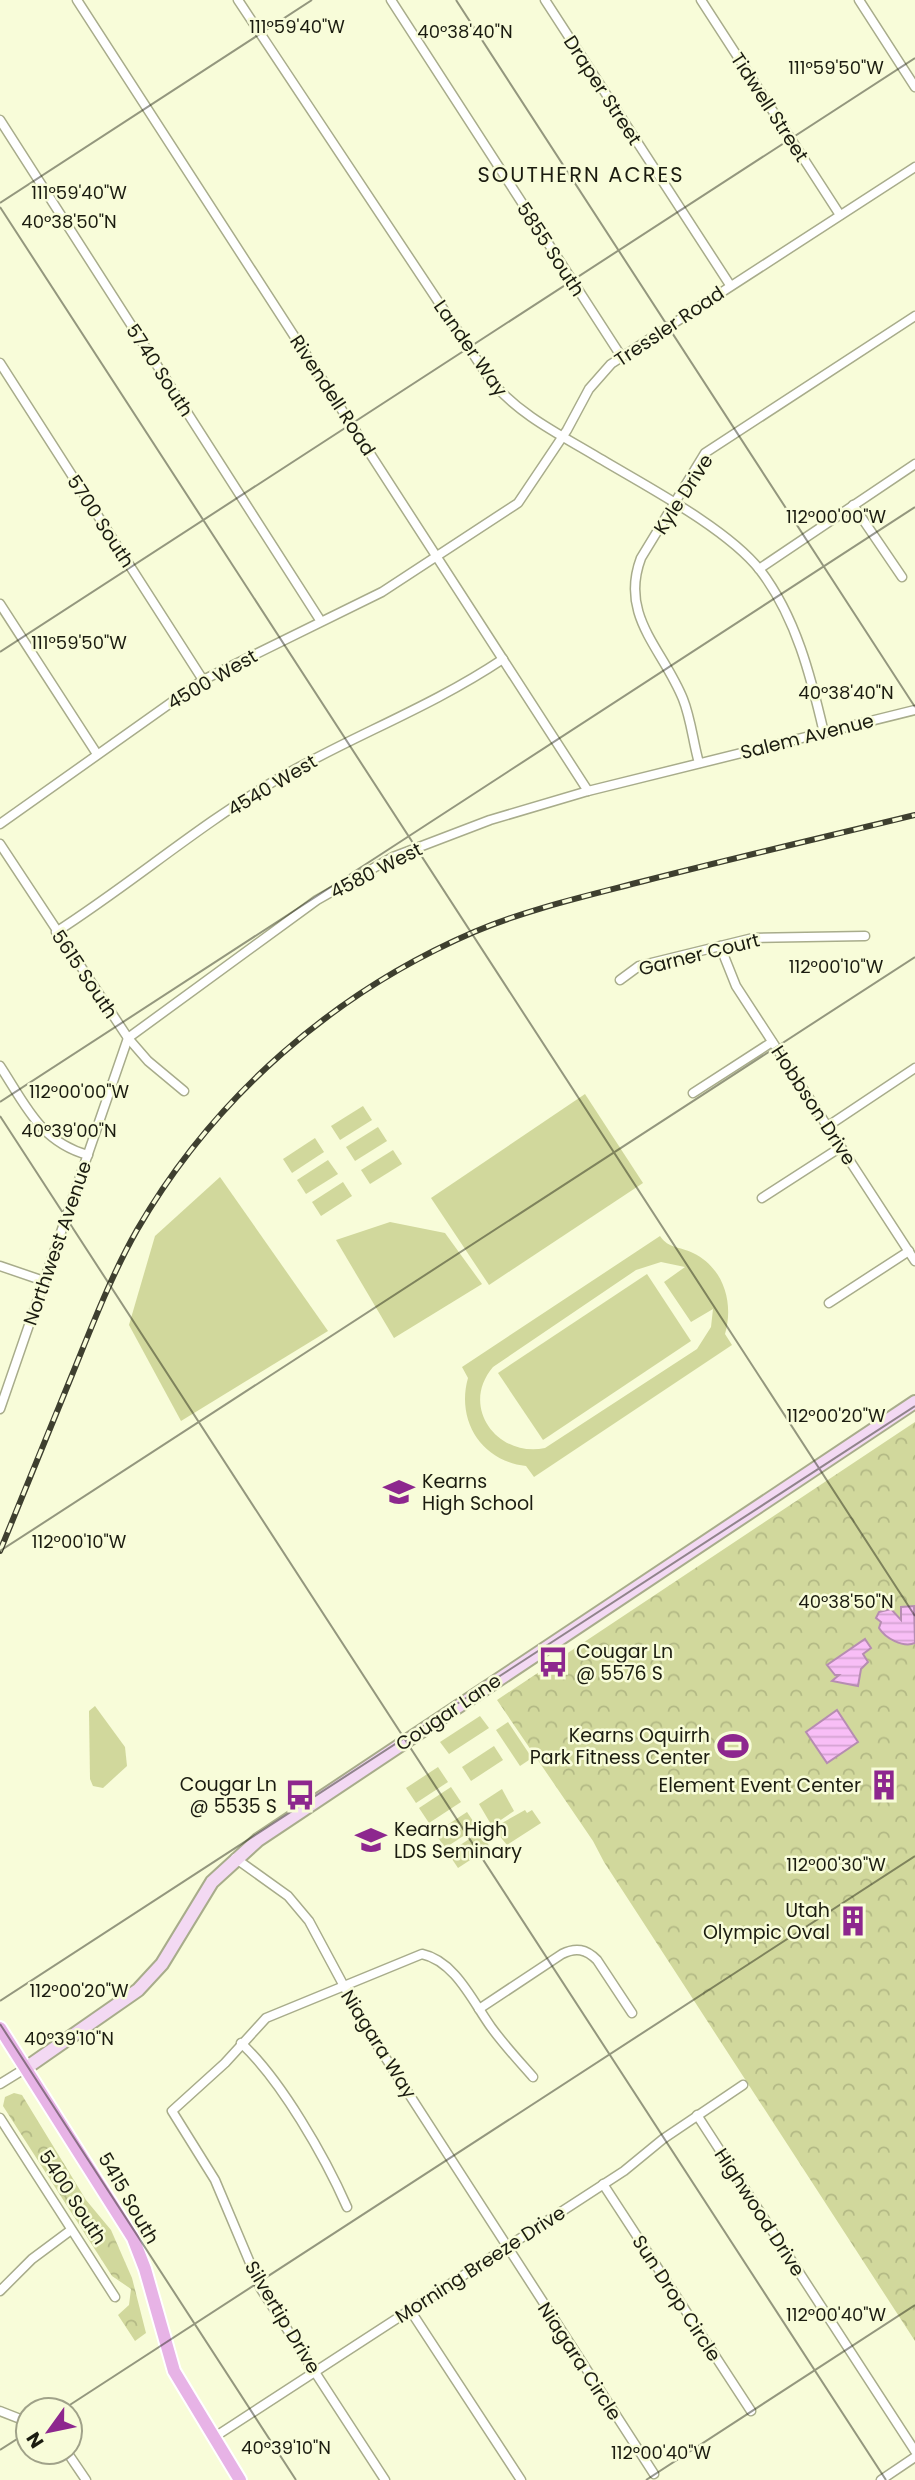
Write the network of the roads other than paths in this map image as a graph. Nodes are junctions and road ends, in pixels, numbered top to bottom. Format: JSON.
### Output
{"nodes":[{"id":1,"x":77,"y":0,"type":"edge"},
{"id":2,"x":238,"y":0,"type":"edge"},
{"id":3,"x":391,"y":0,"type":"edge"},
{"id":4,"x":545,"y":0,"type":"edge"},
{"id":5,"x":701,"y":0,"type":"edge"},
{"id":6,"x":859,"y":0,"type":"edge"},
{"id":7,"x":915,"y":87,"type":"edge"},
{"id":8,"x":0,"y":120,"type":"edge"},
{"id":9,"x":915,"y":167,"type":"edge"},
{"id":10,"x":840,"y":215,"type":"junction"},
{"id":11,"x":730,"y":285,"type":"junction"},
{"id":12,"x":915,"y":316,"type":"edge"},
{"id":13,"x":621,"y":356,"type":"junction"},
{"id":14,"x":0,"y":363,"type":"edge"},
{"id":15,"x":562,"y":437,"type":"junction"},
{"id":16,"x":915,"y":464,"type":"edge"},
{"id":17,"x":676,"y":504,"type":"junction"},
{"id":18,"x":853,"y":505,"type":"junction"},
{"id":19,"x":437,"y":556,"type":"junction"},
{"id":20,"x":759,"y":569,"type":"junction"},
{"id":21,"x":902,"y":577,"type":"dead end"},
{"id":22,"x":0,"y":604,"type":"edge"},
{"id":23,"x":320,"y":620,"type":"junction"},
{"id":24,"x":503,"y":659,"type":"junction"},
{"id":25,"x":203,"y":680,"type":"junction"},
{"id":26,"x":915,"y":710,"type":"edge"},
{"id":27,"x":824,"y":733,"type":"junction"},
{"id":28,"x":97,"y":754,"type":"junction"},
{"id":29,"x":699,"y":763,"type":"junction"},
{"id":30,"x":588,"y":790,"type":"junction"},
{"id":31,"x":0,"y":824,"type":"edge"},
{"id":32,"x":0,"y":844,"type":"edge"},
{"id":33,"x":56,"y":932,"type":"junction"},
{"id":34,"x":865,"y":936,"type":"dead end"},
{"id":35,"x":720,"y":946,"type":"junction"},
{"id":36,"x":620,"y":980,"type":"dead end"},
{"id":37,"x":128,"y":1038,"type":"junction"},
{"id":38,"x":772,"y":1042,"type":"junction"},
{"id":39,"x":0,"y":1066,"type":"edge"},
{"id":40,"x":915,"y":1068,"type":"edge"},
{"id":41,"x":184,"y":1091,"type":"dead end"},
{"id":42,"x":693,"y":1093,"type":"dead end"},
{"id":43,"x":828,"y":1126,"type":"junction"},
{"id":44,"x":841,"y":1147,"type":"junction"},
{"id":45,"x":88,"y":1155,"type":"junction"},
{"id":46,"x":762,"y":1198,"type":"dead end"},
{"id":47,"x":909,"y":1251,"type":"junction"},
{"id":48,"x":915,"y":1261,"type":"edge"},
{"id":49,"x":0,"y":1266,"type":"edge"},
{"id":50,"x":44,"y":1281,"type":"junction"},
{"id":51,"x":829,"y":1303,"type":"dead end"},
{"id":52,"x":2,"y":1399,"type":"edge"},
{"id":53,"x":915,"y":1402,"type":"edge"},
{"id":54,"x":0,"y":1409,"type":"edge"},
{"id":55,"x":235,"y":1858,"type":"junction"},
{"id":56,"x":344,"y":1988,"type":"junction"},
{"id":57,"x":479,"y":2009,"type":"junction"},
{"id":58,"x":632,"y":2013,"type":"dead end"},
{"id":59,"x":0,"y":2028,"type":"edge"},
{"id":60,"x":241,"y":2043,"type":"junction"},
{"id":61,"x":26,"y":2068,"type":"junction"},
{"id":62,"x":533,"y":2077,"type":"dead end"},
{"id":63,"x":0,"y":2084,"type":"edge"},
{"id":64,"x":743,"y":2085,"type":"dead end"},
{"id":65,"x":697,"y":2115,"type":"junction"},
{"id":66,"x":0,"y":2118,"type":"edge"},
{"id":67,"x":603,"y":2184,"type":"junction"},
{"id":68,"x":347,"y":2207,"type":"dead end"},
{"id":69,"x":71,"y":2230,"type":"junction"},
{"id":70,"x":507,"y":2246,"type":"junction"},
{"id":71,"x":0,"y":2291,"type":"edge"},
{"id":72,"x":115,"y":2297,"type":"dead end"},
{"id":73,"x":410,"y":2310,"type":"junction"},
{"id":74,"x":315,"y":2372,"type":"junction"},
{"id":75,"x":751,"y":2411,"type":"dead end"},
{"id":76,"x":213,"y":2438,"type":"junction"},
{"id":77,"x":915,"y":2451,"type":"edge"},
{"id":78,"x":915,"y":2458,"type":"edge"},
{"id":79,"x":654,"y":2474,"type":"dead end"},
{"id":80,"x":240,"y":2480,"type":"edge"},
{"id":81,"x":385,"y":2480,"type":"edge"},
{"id":82,"x":521,"y":2480,"type":"edge"},
{"id":83,"x":881,"y":2480,"type":"edge"}],
"edges":[{"from":1,"to":19,"type":"street","name":"Rivendell Road"},
{"from":2,"to":15,"type":"street","name":"Lander Way"},
{"from":3,"to":13,"type":"street","name":"5855 South"},
{"from":4,"to":11,"type":"street","name":"Draper Street"},
{"from":5,"to":10,"type":"street","name":"Tidwell Street"},
{"from":6,"to":7,"type":"street"},
{"from":8,"to":23,"type":"street","name":"5740 South"},
{"from":9,"to":10,"type":"street","name":"Tressler Road"},
{"from":10,"to":11,"type":"street","name":"Tressler Road"},
{"from":11,"to":13,"type":"street","name":"Tressler Road"},
{"from":12,"to":17,"type":"street","name":"Kyle Drive"},
{"from":13,"to":15,"type":"street","name":"Tressler Road"},
{"from":14,"to":25,"type":"street","name":"5700 South"},
{"from":15,"to":17,"type":"street","name":"Lander Way"},
{"from":15,"to":19,"type":"street","name":"Tressler Road"},
{"from":16,"to":18,"type":"street"},
{"from":17,"to":20,"type":"street","name":"Lander Way"},
{"from":17,"to":29,"type":"street","name":"Kyle Drive"},
{"from":18,"to":20,"type":"street"},
{"from":18,"to":21,"type":"street"},
{"from":19,"to":23,"type":"street","name":"4500 West"},
{"from":19,"to":24,"type":"street","name":"Rivendell Road"},
{"from":20,"to":27,"type":"street","name":"Lander Way"},
{"from":22,"to":28,"type":"street"},
{"from":23,"to":25,"type":"street","name":"4500 West"},
{"from":24,"to":30,"type":"street","name":"Rivendell Road"},
{"from":24,"to":33,"type":"street","name":"4540 West"},
{"from":25,"to":28,"type":"street","name":"4500 West"},
{"from":26,"to":27,"type":"street","name":"Salem Avenue"},
{"from":27,"to":29,"type":"street","name":"Salem Avenue"},
{"from":28,"to":31,"type":"street","name":"4500 West"},
{"from":29,"to":30,"type":"street","name":"4580 West"},
{"from":30,"to":37,"type":"street","name":"4580 West"},
{"from":32,"to":33,"type":"street","name":"5615 South"},
{"from":33,"to":37,"type":"street","name":"5615 South"},
{"from":34,"to":35,"type":"street","name":"Garner Court"},
{"from":35,"to":36,"type":"street","name":"Garner Court"},
{"from":35,"to":38,"type":"street","name":"Hobbson Drive"},
{"from":37,"to":41,"type":"street","name":"5615 South"},
{"from":37,"to":45,"type":"street","name":"Northwest Avenue"},
{"from":38,"to":42,"type":"street"},
{"from":38,"to":43,"type":"street","name":"Hobbson Drive"},
{"from":39,"to":45,"type":"street"},
{"from":40,"to":43,"type":"street"},
{"from":43,"to":44,"type":"street","name":"Hobbson Drive"},
{"from":44,"to":46,"type":"street"},
{"from":44,"to":47,"type":"street","name":"Hobbson Drive"},
{"from":45,"to":50,"type":"street","name":"Northwest Avenue"},
{"from":47,"to":48,"type":"street","name":"Hobbson Drive"},
{"from":47,"to":51,"type":"street"},
{"from":49,"to":50,"type":"street"},
{"from":50,"to":52,"type":"street","name":"Northwest Avenue"},
{"from":52,"to":54,"type":"street","name":"Northwest Avenue"},
{"from":53,"to":55,"type":"main road","name":"Cougar Lane"},
{"from":55,"to":56,"type":"street","name":"Niagara Way"},
{"from":55,"to":61,"type":"main road","name":"Cougar Lane"},
{"from":56,"to":57,"type":"street"},
{"from":56,"to":60,"type":"street"},
{"from":56,"to":70,"type":"street","name":"Niagara Way"},
{"from":57,"to":58,"type":"street"},
{"from":57,"to":62,"type":"street"},
{"from":59,"to":61,"type":"main road","name":"5415 South"},
{"from":60,"to":68,"type":"street"},
{"from":60,"to":74,"type":"street","name":"Silvertip Drive"},
{"from":61,"to":63,"type":"street"},
{"from":61,"to":76,"type":"main road","name":"5415 South"},
{"from":64,"to":65,"type":"street","name":"Morning Breeze Drive"},
{"from":65,"to":67,"type":"street","name":"Morning Breeze Drive"},
{"from":65,"to":77,"type":"street","name":"Highwood Drive"},
{"from":66,"to":69,"type":"street","name":"5400 South"},
{"from":67,"to":70,"type":"street","name":"Morning Breeze Drive"},
{"from":67,"to":75,"type":"street","name":"Sun Drop Circle"},
{"from":69,"to":71,"type":"street"},
{"from":69,"to":72,"type":"street","name":"5400 South"},
{"from":70,"to":73,"type":"street","name":"Morning Breeze Drive"},
{"from":70,"to":79,"type":"street","name":"Niagara Circle"},
{"from":73,"to":74,"type":"street","name":"Morning Breeze Drive"},
{"from":73,"to":82,"type":"street"},
{"from":74,"to":76,"type":"street","name":"Morning Breeze Drive"},
{"from":74,"to":81,"type":"street","name":"Silvertip Drive"},
{"from":76,"to":80,"type":"main road"},
{"from":78,"to":83,"type":"street"}]}
